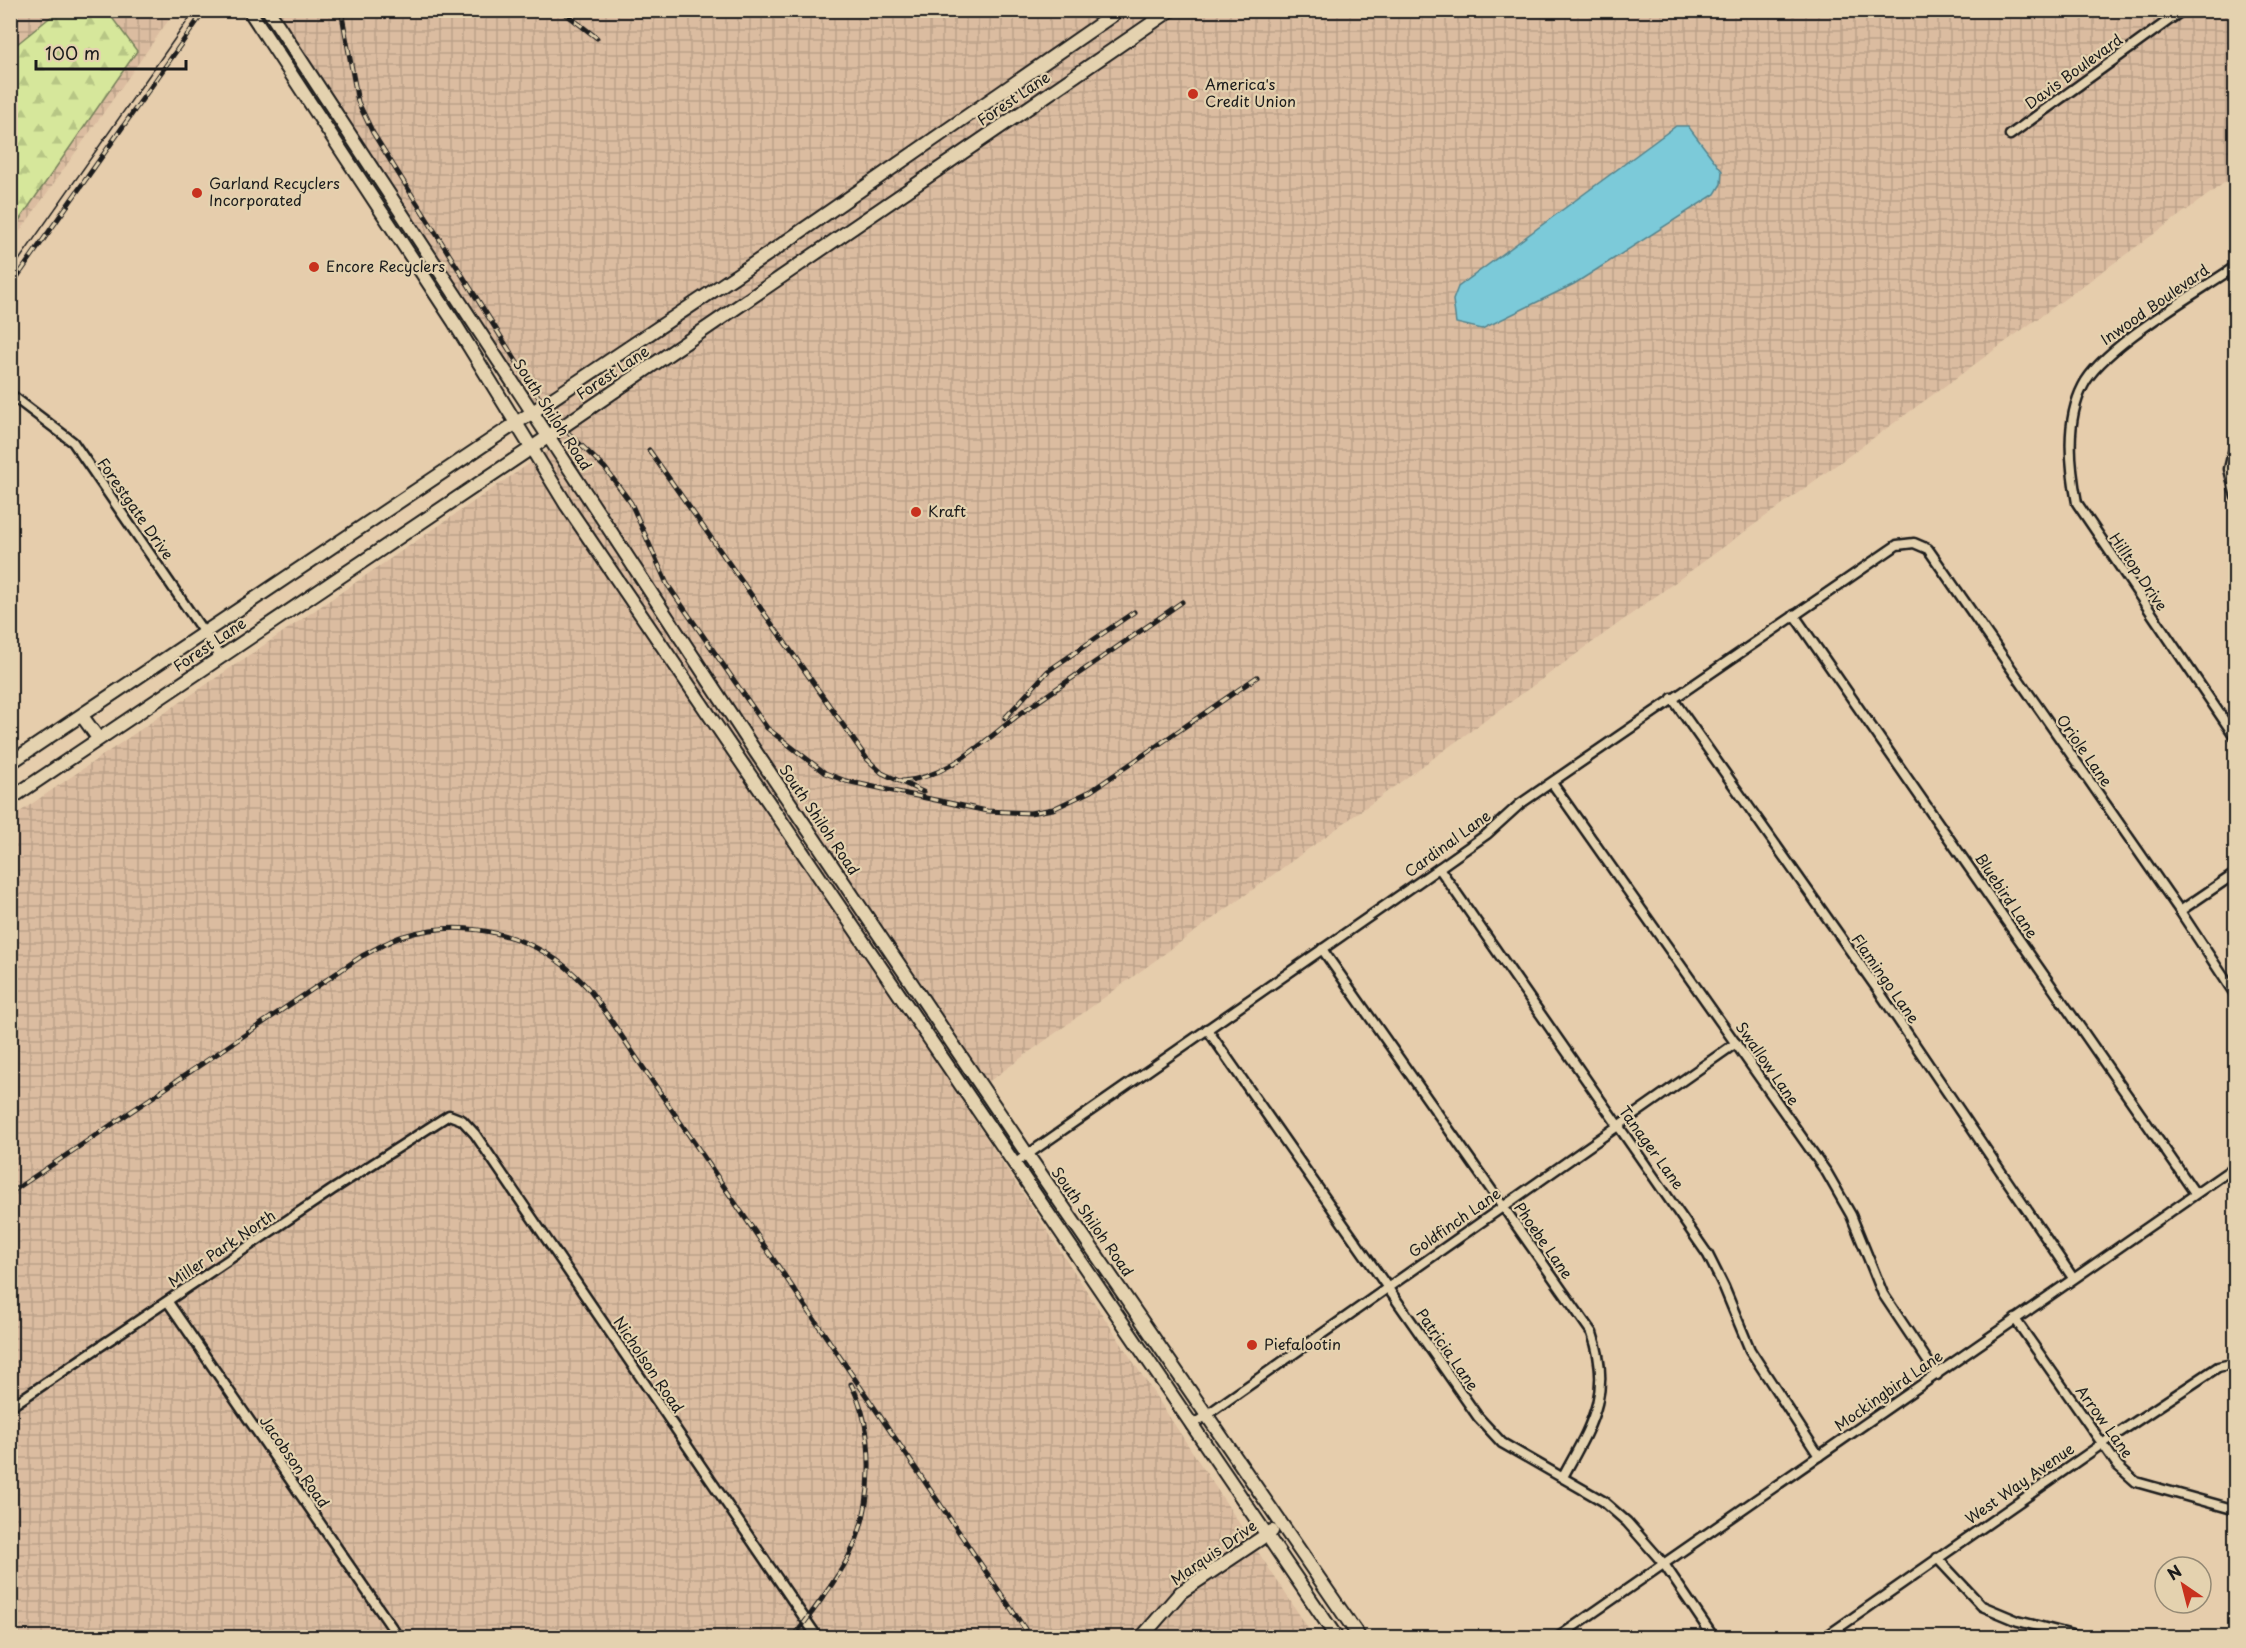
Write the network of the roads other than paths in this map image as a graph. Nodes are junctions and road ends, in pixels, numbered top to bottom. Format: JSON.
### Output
{"nodes":[{"id":1,"x":249,"y":10,"type":"edge"},
{"id":2,"x":268,"y":10,"type":"edge"},
{"id":3,"x":1120,"y":10,"type":"edge"},
{"id":4,"x":1171,"y":10,"type":"edge"},
{"id":5,"x":2183,"y":10,"type":"edge"},
{"id":6,"x":2010,"y":135,"type":"dead end"},
{"id":7,"x":2235,"y":266,"type":"edge"},
{"id":8,"x":10,"y":394,"type":"edge"},
{"id":9,"x":2078,"y":403,"type":"joint"},
{"id":10,"x":532,"y":412,"type":"junction"},
{"id":11,"x":515,"y":424,"type":"junction"},
{"id":12,"x":547,"y":437,"type":"junction"},
{"id":13,"x":2235,"y":440,"type":"edge"},
{"id":14,"x":530,"y":449,"type":"junction"},
{"id":15,"x":2235,"y":497,"type":"edge"},
{"id":16,"x":1897,"y":545,"type":"joint"},
{"id":17,"x":1794,"y":615,"type":"junction"},
{"id":18,"x":204,"y":633,"type":"junction"},
{"id":19,"x":220,"y":656,"type":"junction"},
{"id":20,"x":1672,"y":698,"type":"junction"},
{"id":21,"x":82,"y":716,"type":"junction"},
{"id":22,"x":98,"y":738,"type":"junction"},
{"id":23,"x":2235,"y":738,"type":"edge"},
{"id":24,"x":10,"y":763,"type":"edge"},
{"id":25,"x":1552,"y":783,"type":"junction"},
{"id":26,"x":10,"y":798,"type":"edge"},
{"id":27,"x":1439,"y":868,"type":"junction"},
{"id":28,"x":2235,"y":873,"type":"edge"},
{"id":29,"x":2180,"y":911,"type":"junction"},
{"id":30,"x":1322,"y":949,"type":"junction"},
{"id":31,"x":2235,"y":996,"type":"edge"},
{"id":32,"x":1207,"y":1029,"type":"junction"},
{"id":33,"x":1736,"y":1043,"type":"junction"},
{"id":34,"x":449,"y":1115,"type":"joint"},
{"id":35,"x":1618,"y":1126,"type":"junction"},
{"id":36,"x":1027,"y":1154,"type":"junction"},
{"id":37,"x":1014,"y":1164,"type":"junction"},
{"id":38,"x":2235,"y":1166,"type":"edge"},
{"id":39,"x":2195,"y":1193,"type":"junction"},
{"id":40,"x":1502,"y":1206,"type":"junction"},
{"id":41,"x":2073,"y":1278,"type":"junction"},
{"id":42,"x":1387,"y":1287,"type":"junction"},
{"id":43,"x":168,"y":1302,"type":"junction"},
{"id":44,"x":2015,"y":1319,"type":"junction"},
{"id":45,"x":2235,"y":1363,"type":"edge"},
{"id":46,"x":1937,"y":1375,"type":"junction"},
{"id":47,"x":10,"y":1407,"type":"edge"},
{"id":48,"x":1207,"y":1415,"type":"junction"},
{"id":49,"x":1191,"y":1426,"type":"junction"},
{"id":50,"x":2102,"y":1444,"type":"junction"},
{"id":51,"x":1819,"y":1456,"type":"junction"},
{"id":52,"x":1563,"y":1477,"type":"junction"},
{"id":53,"x":2235,"y":1510,"type":"edge"},
{"id":54,"x":1282,"y":1524,"type":"junction"},
{"id":55,"x":1266,"y":1535,"type":"junction"},
{"id":56,"x":1937,"y":1558,"type":"junction"},
{"id":57,"x":1664,"y":1564,"type":"junction"},
{"id":58,"x":399,"y":1638,"type":"edge"},
{"id":59,"x":818,"y":1638,"type":"edge"},
{"id":60,"x":1141,"y":1638,"type":"edge"},
{"id":61,"x":1336,"y":1638,"type":"edge"},
{"id":62,"x":1360,"y":1638,"type":"edge"},
{"id":63,"x":1557,"y":1638,"type":"edge"},
{"id":64,"x":1714,"y":1638,"type":"edge"},
{"id":65,"x":1824,"y":1638,"type":"edge"},
{"id":66,"x":2084,"y":1638,"type":"edge"}],
"edges":[{"from":1,"to":11,"type":"main road","name":"South Shiloh Road"},
{"from":2,"to":10,"type":"main road","name":"South Shiloh Road"},
{"from":3,"to":10,"type":"main road","name":"Forest Lane"},
{"from":4,"to":12,"type":"main road","name":"Forest Lane"},
{"from":5,"to":6,"type":"street","name":"Davis Boulevard"},
{"from":7,"to":9,"type":"street","name":"Inwood Boulevard"},
{"from":8,"to":18,"type":"street","name":"Forestgate Drive"},
{"from":9,"to":23,"type":"street","name":"Hilltop Drive"},
{"from":10,"to":11,"type":"main road","name":"Forest Lane"},
{"from":10,"to":12,"type":"main road","name":"South Shiloh Road"},
{"from":11,"to":14,"type":"main road","name":"South Shiloh Road"},
{"from":11,"to":18,"type":"main road","name":"Forest Lane"},
{"from":12,"to":14,"type":"main road","name":"Forest Lane"},
{"from":12,"to":36,"type":"main road","name":"South Shiloh Road"},
{"from":13,"to":15,"type":"street"},
{"from":14,"to":19,"type":"main road","name":"Forest Lane"},
{"from":14,"to":37,"type":"main road","name":"South Shiloh Road"},
{"from":16,"to":17,"type":"street","name":"Cardinal Lane"},
{"from":16,"to":29,"type":"street","name":"Oriole Lane"},
{"from":17,"to":20,"type":"street","name":"Cardinal Lane"},
{"from":17,"to":39,"type":"street","name":"Bluebird Lane"},
{"from":18,"to":19,"type":"street","name":"Forestgate Drive"},
{"from":18,"to":21,"type":"main road","name":"Forest Lane"},
{"from":19,"to":22,"type":"main road","name":"Forest Lane"},
{"from":20,"to":25,"type":"street","name":"Cardinal Lane"},
{"from":20,"to":41,"type":"street","name":"Flamingo Lane"},
{"from":21,"to":22,"type":"main road"},
{"from":21,"to":24,"type":"main road","name":"Forest Lane"},
{"from":22,"to":26,"type":"main road","name":"Forest Lane"},
{"from":25,"to":27,"type":"street","name":"Cardinal Lane"},
{"from":25,"to":33,"type":"street","name":"Swallow Lane"},
{"from":27,"to":30,"type":"street","name":"Cardinal Lane"},
{"from":27,"to":35,"type":"street","name":"Tanager Lane"},
{"from":28,"to":29,"type":"street"},
{"from":29,"to":31,"type":"street","name":"Oriole Lane"},
{"from":30,"to":32,"type":"street","name":"Cardinal Lane"},
{"from":30,"to":40,"type":"street","name":"Phoebe Lane"},
{"from":32,"to":36,"type":"street","name":"Cardinal Lane"},
{"from":32,"to":42,"type":"street","name":"Patricia Lane"},
{"from":33,"to":35,"type":"street","name":"Goldfinch Lane"},
{"from":33,"to":46,"type":"street","name":"Swallow Lane"},
{"from":34,"to":43,"type":"street","name":"Miller Park North"},
{"from":34,"to":59,"type":"street","name":"Nicholson Road"},
{"from":35,"to":40,"type":"street","name":"Goldfinch Lane"},
{"from":35,"to":51,"type":"street","name":"Tanager Lane"},
{"from":36,"to":37,"type":"street","name":"Cardinal Lane"},
{"from":36,"to":48,"type":"main road","name":"South Shiloh Road"},
{"from":37,"to":49,"type":"main road","name":"South Shiloh Road"},
{"from":38,"to":39,"type":"street","name":"Mockingbird Lane"},
{"from":39,"to":41,"type":"street","name":"Mockingbird Lane"},
{"from":40,"to":42,"type":"street","name":"Goldfinch Lane"},
{"from":40,"to":52,"type":"street","name":"Phoebe Lane"},
{"from":41,"to":44,"type":"street","name":"Mockingbird Lane"},
{"from":42,"to":48,"type":"street","name":"Goldfinch Lane"},
{"from":42,"to":52,"type":"street","name":"Patricia Lane"},
{"from":43,"to":47,"type":"street","name":"Miller Park North"},
{"from":43,"to":58,"type":"street","name":"Jacobson Road"},
{"from":44,"to":46,"type":"street","name":"Mockingbird Lane"},
{"from":44,"to":50,"type":"street","name":"Arrow Lane"},
{"from":45,"to":50,"type":"street","name":"West Way Avenue"},
{"from":46,"to":51,"type":"street","name":"Mockingbird Lane"},
{"from":48,"to":49,"type":"street","name":"Goldfinch Lane"},
{"from":48,"to":54,"type":"main road","name":"South Shiloh Road"},
{"from":49,"to":55,"type":"main road","name":"South Shiloh Road"},
{"from":50,"to":53,"type":"street","name":"Arrow Lane"},
{"from":50,"to":56,"type":"street","name":"West Way Avenue"},
{"from":51,"to":57,"type":"street","name":"Mockingbird Lane"},
{"from":52,"to":57,"type":"street","name":"Patricia Lane"},
{"from":54,"to":55,"type":"main road","name":"Marquis Drive"},
{"from":54,"to":62,"type":"main road","name":"South Shiloh Road"},
{"from":55,"to":60,"type":"main road","name":"Marquis Drive"},
{"from":55,"to":61,"type":"main road","name":"South Shiloh Road"},
{"from":56,"to":65,"type":"street","name":"West Way Avenue"},
{"from":56,"to":66,"type":"street"},
{"from":57,"to":63,"type":"street","name":"Mockingbird Lane"},
{"from":57,"to":64,"type":"street","name":"Patricia Lane"}]}
